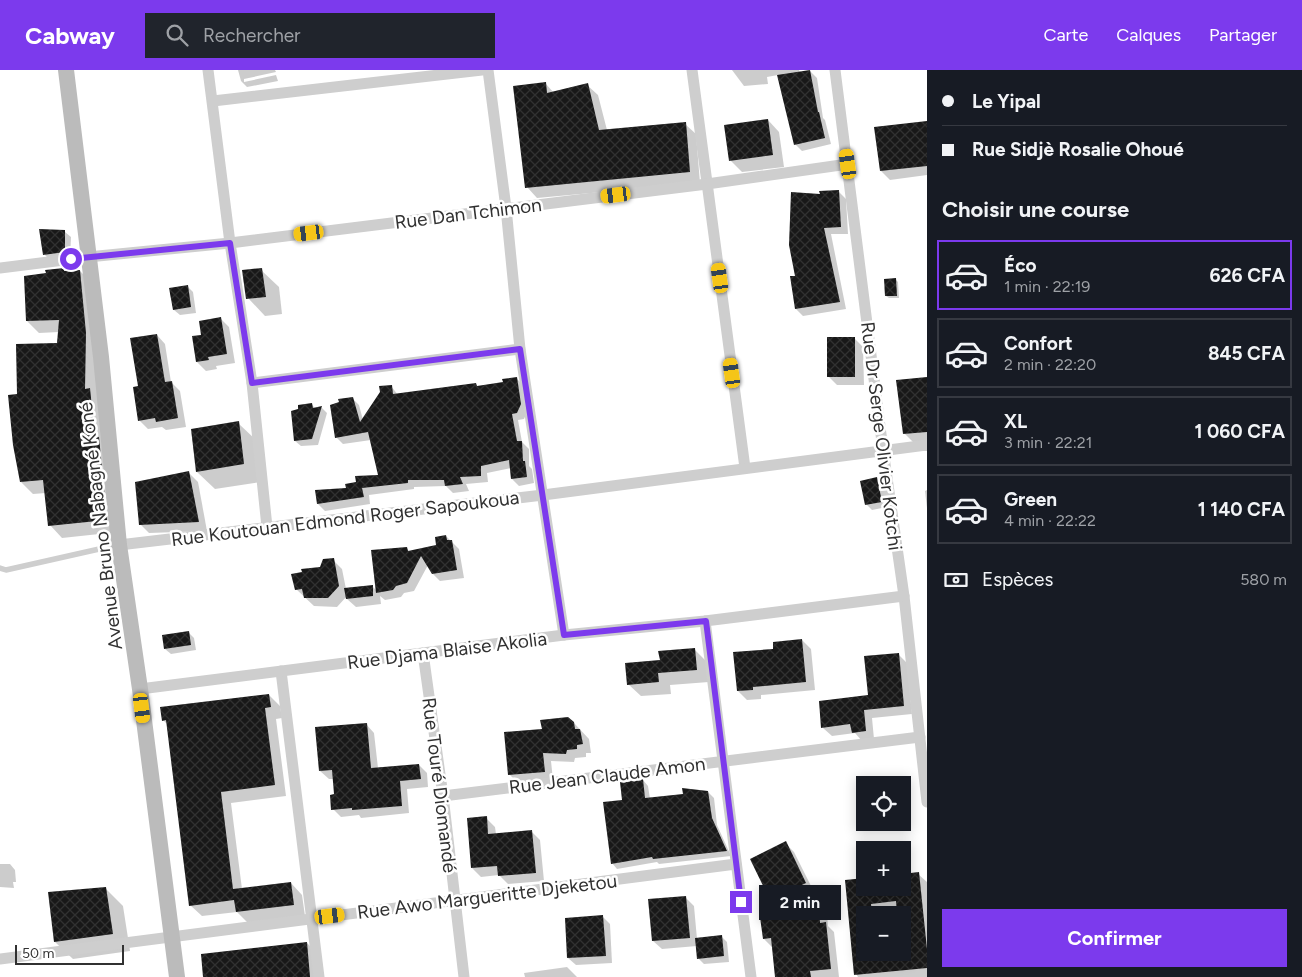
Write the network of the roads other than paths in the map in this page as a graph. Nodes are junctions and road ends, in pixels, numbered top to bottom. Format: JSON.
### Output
{"nodes":[{"id":1,"x":66,"y":70,"type":"edge"},
{"id":2,"x":208,"y":70,"type":"edge"},
{"id":3,"x":482,"y":70,"type":"edge"},
{"id":4,"x":488,"y":70,"type":"edge"},
{"id":5,"x":692,"y":70,"type":"edge"},
{"id":6,"x":835,"y":70,"type":"edge"},
{"id":7,"x":213,"y":101,"type":"junction"},
{"id":8,"x":848,"y":164,"type":"junction"},
{"id":9,"x":707,"y":184,"type":"junction"},
{"id":10,"x":506,"y":208,"type":"junction"},
{"id":11,"x":230,"y":243,"type":"junction"},
{"id":12,"x":88,"y":257,"type":"junction"},
{"id":13,"x":0,"y":268,"type":"edge"},
{"id":14,"x":520,"y":349,"type":"junction"},
{"id":15,"x":252,"y":383,"type":"junction"},
{"id":16,"x":927,"y":445,"type":"edge"},
{"id":17,"x":883,"y":450,"type":"junction"},
{"id":18,"x":745,"y":468,"type":"junction"},
{"id":19,"x":543,"y":495,"type":"junction"},
{"id":20,"x":266,"y":527,"type":"junction"},
{"id":21,"x":119,"y":545,"type":"junction"},
{"id":22,"x":0,"y":568,"type":"edge"},
{"id":23,"x":904,"y":596,"type":"junction"},
{"id":24,"x":706,"y":621,"type":"junction"},
{"id":25,"x":564,"y":635,"type":"junction"},
{"id":26,"x":423,"y":653,"type":"junction"},
{"id":27,"x":281,"y":671,"type":"junction"},
{"id":28,"x":140,"y":689,"type":"junction"},
{"id":29,"x":920,"y":736,"type":"junction"},
{"id":30,"x":724,"y":760,"type":"junction"},
{"id":31,"x":443,"y":796,"type":"junction"},
{"id":32,"x":927,"y":802,"type":"edge"},
{"id":33,"x":736,"y":864,"type":"junction"},
{"id":34,"x":455,"y":902,"type":"junction"},
{"id":35,"x":312,"y":918,"type":"junction"},
{"id":36,"x":172,"y":936,"type":"junction"},
{"id":37,"x":0,"y":959,"type":"edge"},
{"id":38,"x":177,"y":977,"type":"edge"},
{"id":39,"x":319,"y":977,"type":"edge"},
{"id":40,"x":464,"y":977,"type":"edge"},
{"id":41,"x":751,"y":977,"type":"edge"}],
"edges":[{"from":1,"to":12,"type":"street","name":"Avenue Bruno Nabagné Koné"},
{"from":2,"to":7,"type":"street"},
{"from":3,"to":7,"type":"street"},
{"from":4,"to":10,"type":"street"},
{"from":5,"to":9,"type":"street"},
{"from":6,"to":8,"type":"street","name":"Rue Dr Serge Olivier Kotchi"},
{"from":7,"to":11,"type":"street"},
{"from":8,"to":9,"type":"street","name":"Rue Dan Tchimon"},
{"from":8,"to":17,"type":"street","name":"Rue Dr Serge Olivier Kotchi"},
{"from":9,"to":10,"type":"street","name":"Rue Dan Tchimon"},
{"from":9,"to":18,"type":"street"},
{"from":10,"to":11,"type":"street","name":"Rue Dan Tchimon"},
{"from":10,"to":14,"type":"street"},
{"from":11,"to":12,"type":"street","name":"Rue Dan Tchimon"},
{"from":11,"to":15,"type":"street"},
{"from":12,"to":13,"type":"street","name":"Rue Dan Tchimon"},
{"from":12,"to":21,"type":"street","name":"Avenue Bruno Nabagné Koné"},
{"from":14,"to":15,"type":"street"},
{"from":14,"to":19,"type":"street"},
{"from":15,"to":20,"type":"street"},
{"from":16,"to":17,"type":"street","name":"Rue Koutouan Edmond Roger Sapoukoua"},
{"from":17,"to":18,"type":"street","name":"Rue Koutouan Edmond Roger Sapoukoua"},
{"from":17,"to":23,"type":"street","name":"Rue Dr Serge Olivier Kotchi"},
{"from":18,"to":19,"type":"street","name":"Rue Koutouan Edmond Roger Sapoukoua"},
{"from":19,"to":20,"type":"street","name":"Rue Koutouan Edmond Roger Sapoukoua"},
{"from":19,"to":25,"type":"street"},
{"from":20,"to":21,"type":"street","name":"Rue Koutouan Edmond Roger Sapoukoua"},
{"from":21,"to":22,"type":"lane"},
{"from":21,"to":28,"type":"street","name":"Avenue Bruno Nabagné Koné"},
{"from":23,"to":24,"type":"street","name":"Rue Djama Blaise Akolia"},
{"from":23,"to":29,"type":"street","name":"Rue Dr Serge Olivier Kotchi"},
{"from":24,"to":25,"type":"street","name":"Rue Djama Blaise Akolia"},
{"from":24,"to":30,"type":"street"},
{"from":25,"to":26,"type":"street","name":"Rue Djama Blaise Akolia"},
{"from":26,"to":27,"type":"street","name":"Rue Djama Blaise Akolia"},
{"from":26,"to":31,"type":"street","name":"Rue Touré Diomandé"},
{"from":27,"to":28,"type":"street","name":"Rue Djama Blaise Akolia"},
{"from":27,"to":35,"type":"street"},
{"from":28,"to":36,"type":"street","name":"Avenue Bruno Nabagné Koné"},
{"from":29,"to":30,"type":"street","name":"Rue Jean Claude Amon"},
{"from":29,"to":32,"type":"street","name":"Rue Dr Serge Olivier Kotchi"},
{"from":30,"to":31,"type":"street","name":"Rue Jean Claude Amon"},
{"from":30,"to":33,"type":"street"},
{"from":31,"to":34,"type":"street","name":"Rue Touré Diomandé"},
{"from":33,"to":34,"type":"street","name":"Rue Awo Margueritte Djeketou"},
{"from":33,"to":41,"type":"street"},
{"from":34,"to":35,"type":"street","name":"Rue Awo Margueritte Djeketou"},
{"from":34,"to":40,"type":"street","name":"Rue Touré Diomandé"},
{"from":35,"to":36,"type":"street","name":"Rue Awo Margueritte Djeketou"},
{"from":35,"to":39,"type":"street"},
{"from":36,"to":37,"type":"street","name":"Rue Awo Margueritte Djeketou"},
{"from":36,"to":38,"type":"street","name":"Avenue Bruno Nabagné Koné"}]}
